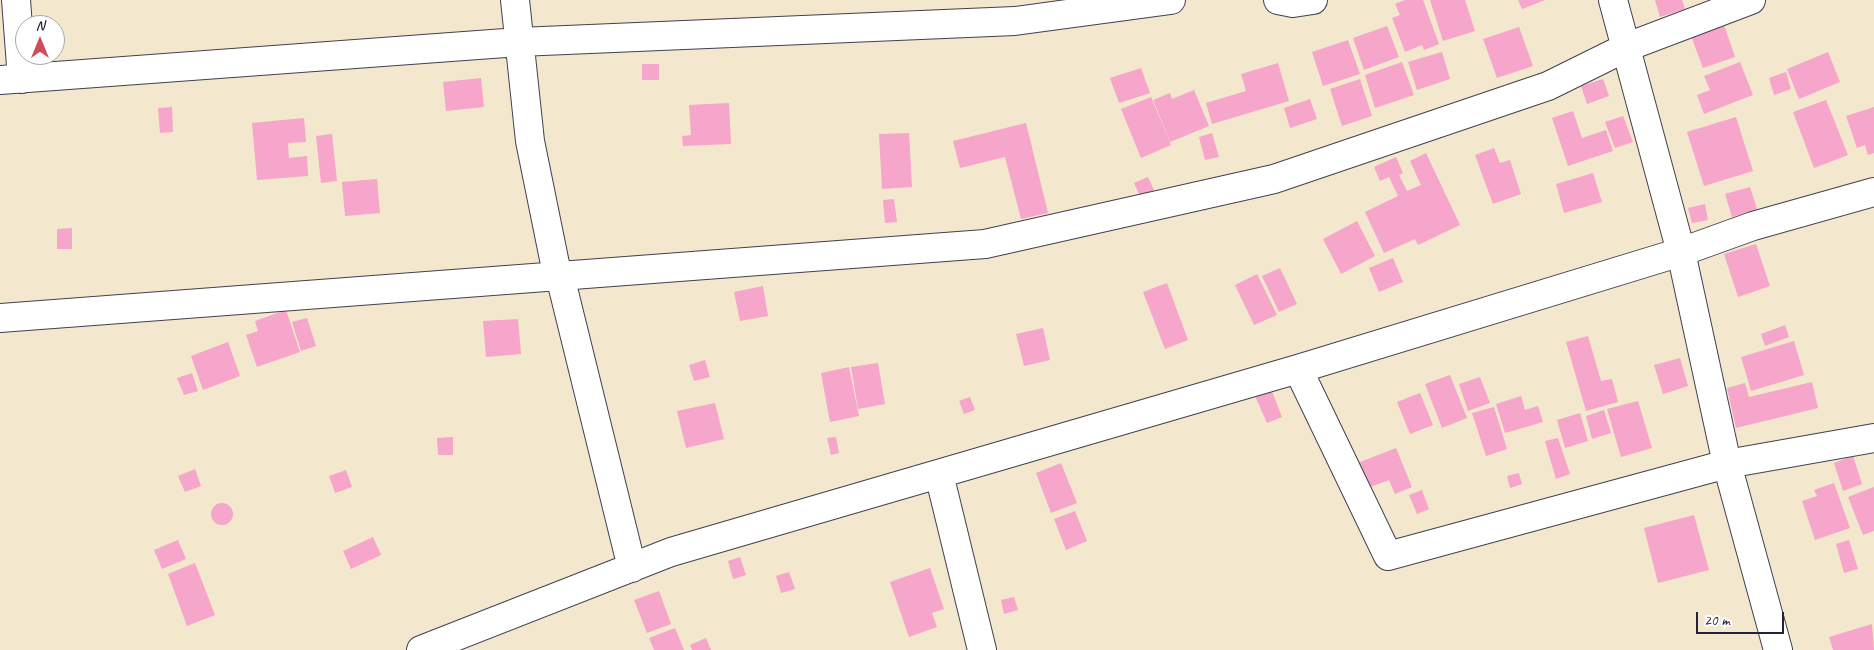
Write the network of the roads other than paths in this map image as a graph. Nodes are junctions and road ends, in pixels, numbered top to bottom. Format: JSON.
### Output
{"nodes":[{"id":1,"x":16,"y":0,"type":"edge"},
{"id":2,"x":514,"y":0,"type":"edge"},
{"id":3,"x":1172,"y":0,"type":"edge"},
{"id":4,"x":1278,"y":0,"type":"edge"},
{"id":5,"x":1313,"y":0,"type":"edge"},
{"id":6,"x":1613,"y":0,"type":"edge"},
{"id":7,"x":1751,"y":0,"type":"edge"},
{"id":8,"x":519,"y":42,"type":"junction"},
{"id":9,"x":1627,"y":47,"type":"junction"},
{"id":10,"x":11,"y":80,"type":"edge"},
{"id":11,"x":1874,"y":192,"type":"edge"},
{"id":12,"x":1681,"y":252,"type":"junction"},
{"id":13,"x":560,"y":276,"type":"junction"},
{"id":14,"x":0,"y":318,"type":"edge"},
{"id":15,"x":1298,"y":369,"type":"junction"},
{"id":16,"x":1874,"y":438,"type":"edge"},
{"id":17,"x":1727,"y":464,"type":"junction"},
{"id":18,"x":939,"y":474,"type":"junction"},
{"id":19,"x":632,"y":568,"type":"junction"},
{"id":20,"x":422,"y":650,"type":"edge"},
{"id":21,"x":982,"y":650,"type":"edge"},
{"id":22,"x":1778,"y":650,"type":"edge"}],
"edges":[{"from":1,"to":10,"type":"street"},
{"from":2,"to":8,"type":"street"},
{"from":3,"to":8,"type":"street"},
{"from":4,"to":5,"type":"street"},
{"from":6,"to":9,"type":"street"},
{"from":7,"to":9,"type":"street"},
{"from":8,"to":10,"type":"street"},
{"from":8,"to":13,"type":"street"},
{"from":9,"to":12,"type":"street"},
{"from":9,"to":13,"type":"street"},
{"from":11,"to":12,"type":"street"},
{"from":12,"to":15,"type":"street"},
{"from":12,"to":17,"type":"street"},
{"from":13,"to":14,"type":"street"},
{"from":13,"to":19,"type":"street"},
{"from":15,"to":17,"type":"street"},
{"from":15,"to":18,"type":"street"},
{"from":16,"to":17,"type":"street"},
{"from":17,"to":22,"type":"street"},
{"from":18,"to":19,"type":"street"},
{"from":18,"to":21,"type":"street"},
{"from":19,"to":20,"type":"street"}]}
